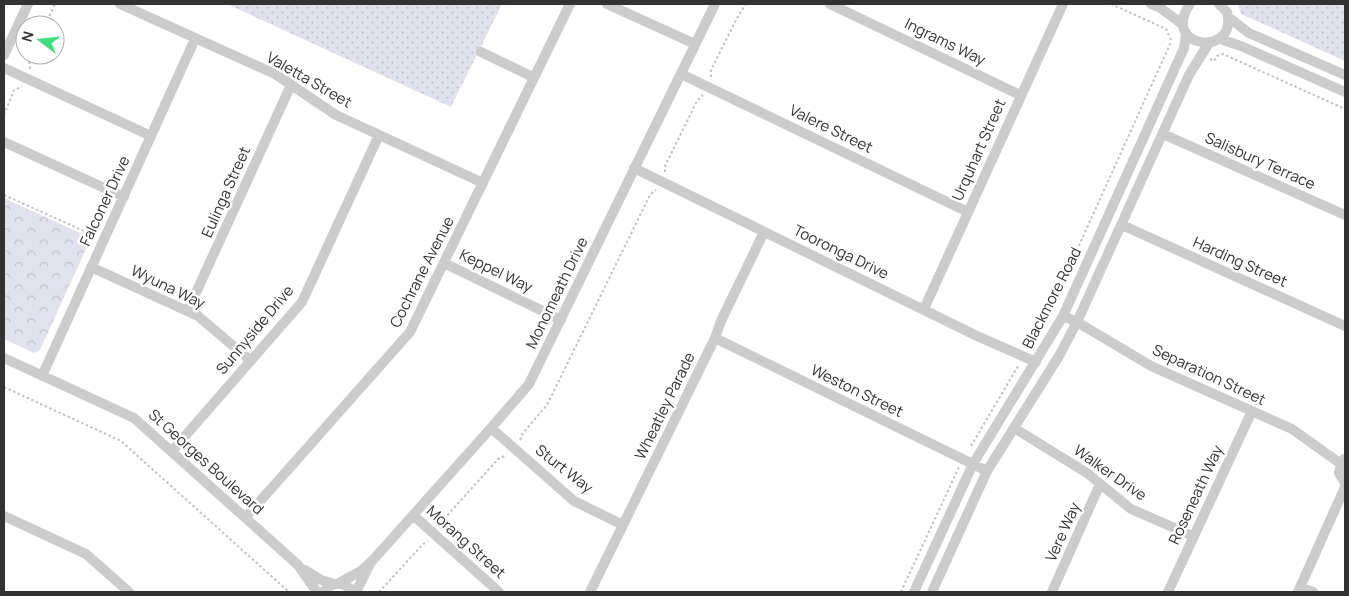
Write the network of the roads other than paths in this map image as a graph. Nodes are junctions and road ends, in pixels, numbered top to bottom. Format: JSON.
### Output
{"nodes":[{"id":1,"x":28,"y":4,"type":"edge"},
{"id":2,"x":120,"y":4,"type":"edge"},
{"id":3,"x":570,"y":4,"type":"edge"},
{"id":4,"x":607,"y":4,"type":"edge"},
{"id":5,"x":715,"y":4,"type":"edge"},
{"id":6,"x":830,"y":4,"type":"edge"},
{"id":7,"x":1063,"y":4,"type":"edge"},
{"id":8,"x":1151,"y":4,"type":"edge"},
{"id":9,"x":1190,"y":4,"type":"edge"},
{"id":10,"x":1222,"y":5,"type":"edge"},
{"id":11,"x":1228,"y":17,"type":"junction"},
{"id":12,"x":1182,"y":24,"type":"junction"},
{"id":13,"x":1186,"y":35,"type":"junction"},
{"id":14,"x":195,"y":39,"type":"junction"},
{"id":15,"x":1220,"y":39,"type":"junction"},
{"id":16,"x":695,"y":44,"type":"junction"},
{"id":17,"x":1209,"y":44,"type":"junction"},
{"id":18,"x":481,"y":52,"type":"dead end"},
{"id":19,"x":4,"y":55,"type":"edge"},
{"id":20,"x":4,"y":68,"type":"edge"},
{"id":21,"x":681,"y":74,"type":"junction"},
{"id":22,"x":1345,"y":75,"type":"edge"},
{"id":23,"x":534,"y":77,"type":"junction"},
{"id":24,"x":291,"y":85,"type":"junction"},
{"id":25,"x":1345,"y":92,"type":"edge"},
{"id":26,"x":1020,"y":95,"type":"junction"},
{"id":27,"x":1163,"y":134,"type":"junction"},
{"id":28,"x":379,"y":135,"type":"junction"},
{"id":29,"x":151,"y":136,"type":"junction"},
{"id":30,"x":4,"y":142,"type":"edge"},
{"id":31,"x":634,"y":168,"type":"junction"},
{"id":32,"x":483,"y":183,"type":"junction"},
{"id":33,"x":124,"y":197,"type":"junction"},
{"id":34,"x":968,"y":212,"type":"junction"},
{"id":35,"x":1345,"y":215,"type":"edge"},
{"id":36,"x":1122,"y":225,"type":"junction"},
{"id":37,"x":764,"y":232,"type":"junction"},
{"id":38,"x":444,"y":263,"type":"junction"},
{"id":39,"x":91,"y":267,"type":"junction"},
{"id":40,"x":924,"y":308,"type":"junction"},
{"id":41,"x":188,"y":310,"type":"junction"},
{"id":42,"x":1063,"y":316,"type":"junction"},
{"id":43,"x":561,"y":320,"type":"junction"},
{"id":44,"x":1077,"y":322,"type":"junction"},
{"id":45,"x":1345,"y":326,"type":"edge"},
{"id":46,"x":715,"y":338,"type":"junction"},
{"id":47,"x":4,"y":358,"type":"edge"},
{"id":48,"x":250,"y":361,"type":"junction"},
{"id":49,"x":1036,"y":362,"type":"junction"},
{"id":50,"x":42,"y":376,"type":"junction"},
{"id":51,"x":1252,"y":411,"type":"junction"},
{"id":52,"x":491,"y":428,"type":"junction"},
{"id":53,"x":1014,"y":428,"type":"junction"},
{"id":54,"x":172,"y":451,"type":"junction"},
{"id":55,"x":1343,"y":461,"type":"edge"},
{"id":56,"x":973,"y":464,"type":"junction"},
{"id":57,"x":987,"y":471,"type":"junction"},
{"id":58,"x":1345,"y":483,"type":"edge"},
{"id":59,"x":1100,"y":484,"type":"junction"},
{"id":60,"x":1345,"y":487,"type":"edge"},
{"id":61,"x":413,"y":515,"type":"junction"},
{"id":62,"x":4,"y":516,"type":"edge"},
{"id":63,"x":246,"y":517,"type":"junction"},
{"id":64,"x":623,"y":525,"type":"junction"},
{"id":65,"x":1193,"y":536,"type":"junction"},
{"id":66,"x":372,"y":561,"type":"junction"},
{"id":67,"x":298,"y":565,"type":"junction"},
{"id":68,"x":336,"y":584,"type":"junction"},
{"id":69,"x":1299,"y":589,"type":"edge"},
{"id":70,"x":129,"y":592,"type":"edge"},
{"id":71,"x":317,"y":592,"type":"edge"},
{"id":72,"x":323,"y":592,"type":"edge"},
{"id":73,"x":355,"y":592,"type":"edge"},
{"id":74,"x":499,"y":592,"type":"edge"},
{"id":75,"x":590,"y":592,"type":"edge"},
{"id":76,"x":914,"y":592,"type":"edge"},
{"id":77,"x":932,"y":592,"type":"edge"},
{"id":78,"x":1052,"y":592,"type":"edge"},
{"id":79,"x":1168,"y":592,"type":"edge"},
{"id":80,"x":1313,"y":592,"type":"edge"}],
"edges":[{"from":1,"to":19,"type":"street"},
{"from":2,"to":14,"type":"street","name":"Valetta Street"},
{"from":3,"to":23,"type":"street","name":"Cochrane Avenue"},
{"from":4,"to":16,"type":"street"},
{"from":5,"to":16,"type":"street","name":"Monomeath Drive"},
{"from":6,"to":26,"type":"street","name":"Ingrams Way"},
{"from":7,"to":26,"type":"street","name":"Urquhart Street"},
{"from":8,"to":12,"type":"street"},
{"from":9,"to":12,"type":"street"},
{"from":10,"to":11,"type":"street"},
{"from":11,"to":15,"type":"street"},
{"from":11,"to":22,"type":"street"},
{"from":12,"to":13,"type":"street"},
{"from":13,"to":17,"type":"street"},
{"from":13,"to":42,"type":"street","name":"Blackmore Road"},
{"from":14,"to":24,"type":"street","name":"Valetta Street"},
{"from":14,"to":29,"type":"street","name":"Falconer Drive"},
{"from":15,"to":17,"type":"street"},
{"from":15,"to":25,"type":"street"},
{"from":16,"to":21,"type":"street","name":"Monomeath Drive"},
{"from":17,"to":27,"type":"street","name":"Blackmore Road"},
{"from":18,"to":23,"type":"street"},
{"from":20,"to":29,"type":"street"},
{"from":21,"to":31,"type":"street","name":"Monomeath Drive"},
{"from":21,"to":34,"type":"street","name":"Valere Street"},
{"from":23,"to":32,"type":"street","name":"Cochrane Avenue"},
{"from":24,"to":28,"type":"street","name":"Valetta Street"},
{"from":24,"to":41,"type":"street","name":"Eulinga Street"},
{"from":26,"to":34,"type":"street","name":"Urquhart Street"},
{"from":27,"to":35,"type":"street","name":"Salisbury Terrace"},
{"from":27,"to":36,"type":"street","name":"Blackmore Road"},
{"from":28,"to":32,"type":"street","name":"Valetta Street"},
{"from":28,"to":48,"type":"street","name":"Sunnyside Drive"},
{"from":29,"to":33,"type":"street","name":"Falconer Drive"},
{"from":30,"to":33,"type":"street"},
{"from":31,"to":37,"type":"street","name":"Tooronga Drive"},
{"from":31,"to":43,"type":"street","name":"Monomeath Drive"},
{"from":32,"to":38,"type":"street","name":"Cochrane Avenue"},
{"from":33,"to":39,"type":"street","name":"Falconer Drive"},
{"from":34,"to":40,"type":"street","name":"Urquhart Street"},
{"from":36,"to":44,"type":"street","name":"Blackmore Road"},
{"from":36,"to":45,"type":"street","name":"Harding Street"},
{"from":37,"to":40,"type":"street","name":"Tooronga Drive"},
{"from":37,"to":46,"type":"street","name":"Wheatley Parade"},
{"from":38,"to":43,"type":"street","name":"Keppel Way"},
{"from":38,"to":63,"type":"street","name":"Cochrane Avenue"},
{"from":39,"to":41,"type":"street","name":"Wyuna Way"},
{"from":39,"to":50,"type":"street","name":"Falconer Drive"},
{"from":40,"to":49,"type":"street","name":"Tooronga Drive"},
{"from":41,"to":48,"type":"street","name":"Wyuna Way"},
{"from":42,"to":44,"type":"street","name":"Separation Street"},
{"from":42,"to":49,"type":"street","name":"Blackmore Road"},
{"from":43,"to":52,"type":"street","name":"Monomeath Drive"},
{"from":44,"to":51,"type":"street","name":"Separation Street"},
{"from":44,"to":53,"type":"street","name":"Blackmore Road"},
{"from":46,"to":56,"type":"street","name":"Weston Street"},
{"from":46,"to":64,"type":"street","name":"Wheatley Parade"},
{"from":47,"to":50,"type":"street","name":"St Georges Boulevard"},
{"from":48,"to":54,"type":"street","name":"Sunnyside Drive"},
{"from":49,"to":56,"type":"street","name":"Blackmore Road"},
{"from":50,"to":54,"type":"street","name":"St Georges Boulevard"},
{"from":51,"to":55,"type":"street","name":"Separation Street"},
{"from":51,"to":65,"type":"street","name":"Roseneath Way"},
{"from":52,"to":61,"type":"street","name":"Monomeath Drive"},
{"from":52,"to":64,"type":"street","name":"Sturt Way"},
{"from":53,"to":57,"type":"street","name":"Blackmore Road"},
{"from":53,"to":59,"type":"street","name":"Walker Drive"},
{"from":54,"to":63,"type":"street","name":"St Georges Boulevard"},
{"from":55,"to":58,"type":"street"},
{"from":56,"to":57,"type":"street","name":"Weston Street"},
{"from":56,"to":76,"type":"street","name":"Blackmore Road"},
{"from":57,"to":77,"type":"street","name":"Blackmore Road"},
{"from":59,"to":65,"type":"street","name":"Walker Drive"},
{"from":59,"to":78,"type":"street","name":"Vere Way"},
{"from":60,"to":69,"type":"street"},
{"from":61,"to":66,"type":"street","name":"Monomeath Drive"},
{"from":61,"to":74,"type":"street","name":"Morang Street"},
{"from":62,"to":70,"type":"street"},
{"from":63,"to":67,"type":"street","name":"St Georges Boulevard"},
{"from":64,"to":75,"type":"street","name":"Wheatley Parade"},
{"from":65,"to":79,"type":"street","name":"Roseneath Way"},
{"from":66,"to":68,"type":"street","name":"Monomeath Drive"},
{"from":66,"to":73,"type":"street","name":"Monomeath Drive"},
{"from":67,"to":68,"type":"street","name":"St Georges Boulevard"},
{"from":67,"to":71,"type":"street","name":"St Georges Boulevard"},
{"from":68,"to":72,"type":"street","name":"Monomeath Drive"},
{"from":68,"to":73,"type":"street","name":"St Georges Boulevard"},
{"from":69,"to":80,"type":"street"}]}
